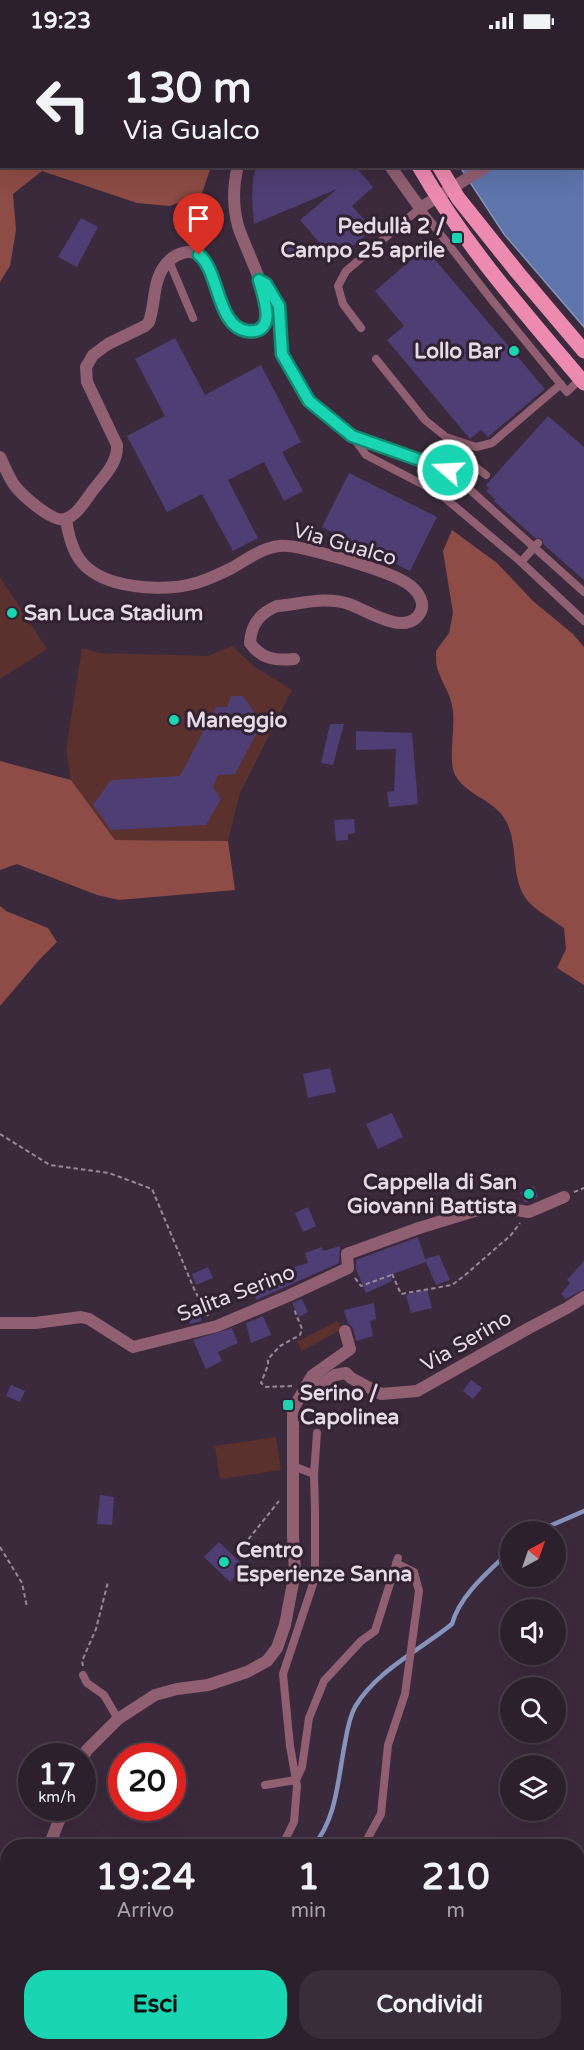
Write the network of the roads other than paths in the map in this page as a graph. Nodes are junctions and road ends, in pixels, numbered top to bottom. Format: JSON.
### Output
{"nodes":[{"id":1,"x":238,"y":168,"type":"edge"},
{"id":2,"x":391,"y":168,"type":"edge"},
{"id":3,"x":420,"y":168,"type":"edge"},
{"id":4,"x":441,"y":168,"type":"edge"},
{"id":5,"x":484,"y":168,"type":"edge"},
{"id":6,"x":458,"y":184,"type":"junction"},
{"id":7,"x":437,"y":197,"type":"junction"},
{"id":8,"x":420,"y":208,"type":"junction"},
{"id":9,"x":170,"y":261,"type":"junction"},
{"id":10,"x":259,"y":280,"type":"junction"},
{"id":11,"x":193,"y":318,"type":"dead end"},
{"id":12,"x":361,"y":328,"type":"dead end"},
{"id":13,"x":584,"y":351,"type":"edge"},
{"id":14,"x":376,"y":359,"type":"dead end"},
{"id":15,"x":582,"y":381,"type":"edge"},
{"id":16,"x":561,"y":384,"type":"junction"},
{"id":17,"x":352,"y":436,"type":"junction"},
{"id":18,"x":390,"y":450,"type":"junction"},
{"id":19,"x":0,"y":457,"type":"edge"},
{"id":20,"x":486,"y":475,"type":"dead end"},
{"id":21,"x":66,"y":519,"type":"junction"},
{"id":22,"x":538,"y":543,"type":"dead end"},
{"id":23,"x":520,"y":562,"type":"junction"},
{"id":24,"x":584,"y":592,"type":"edge"},
{"id":25,"x":584,"y":621,"type":"edge"},
{"id":26,"x":294,"y":659,"type":"dead end"},
{"id":27,"x":564,"y":1197,"type":"dead end"},
{"id":28,"x":584,"y":1297,"type":"edge"},
{"id":29,"x":0,"y":1323,"type":"edge"},
{"id":30,"x":345,"y":1331,"type":"dead end"},
{"id":31,"x":303,"y":1392,"type":"junction"},
{"id":32,"x":317,"y":1433,"type":"dead end"},
{"id":33,"x":293,"y":1466,"type":"junction"},
{"id":34,"x":314,"y":1474,"type":"junction"},
{"id":35,"x":83,"y":1675,"type":"road end"},
{"id":36,"x":118,"y":1719,"type":"junction"},
{"id":37,"x":94,"y":1743,"type":"edge"},
{"id":38,"x":296,"y":1780,"type":"junction"},
{"id":39,"x":265,"y":1785,"type":"dead end"},
{"id":40,"x":59,"y":1821,"type":"edge"},
{"id":41,"x":52,"y":1839,"type":"edge"},
{"id":42,"x":286,"y":1839,"type":"edge"},
{"id":43,"x":367,"y":1839,"type":"edge"}],
"edges":[{"from":1,"to":10,"type":"street"},
{"from":2,"to":8,"type":"street"},
{"from":3,"to":7,"type":"main road"},
{"from":4,"to":6,"type":"main road"},
{"from":5,"to":6,"type":"street"},
{"from":6,"to":7,"type":"street"},
{"from":6,"to":13,"type":"main road"},
{"from":7,"to":8,"type":"street"},
{"from":7,"to":15,"type":"main road"},
{"from":8,"to":12,"type":"lane"},
{"from":8,"to":16,"type":"lane"},
{"from":9,"to":10,"type":"street"},
{"from":9,"to":11,"type":"lane"},
{"from":9,"to":21,"type":"street"},
{"from":10,"to":17,"type":"lane"},
{"from":14,"to":16,"type":"lane"},
{"from":15,"to":16,"type":"lane"},
{"from":17,"to":18,"type":"lane"},
{"from":17,"to":23,"type":"lane"},
{"from":18,"to":20,"type":"lane"},
{"from":18,"to":24,"type":"lane"},
{"from":19,"to":21,"type":"street"},
{"from":21,"to":26,"type":"street","name":"Via Gualco"},
{"from":22,"to":23,"type":"lane"},
{"from":23,"to":25,"type":"lane"},
{"from":27,"to":29,"type":"street","name":"Salita Serino"},
{"from":28,"to":31,"type":"street","name":"Via Serino"},
{"from":30,"to":31,"type":"street"},
{"from":31,"to":33,"type":"street"},
{"from":32,"to":34,"type":"lane"},
{"from":33,"to":34,"type":"lane"},
{"from":33,"to":36,"type":"street"},
{"from":34,"to":38,"type":"lane"},
{"from":35,"to":36,"type":"lane"},
{"from":36,"to":37,"type":"street"},
{"from":38,"to":39,"type":"lane"},
{"from":38,"to":42,"type":"lane"},
{"from":38,"to":43,"type":"lane"},
{"from":40,"to":41,"type":"street"}]}
